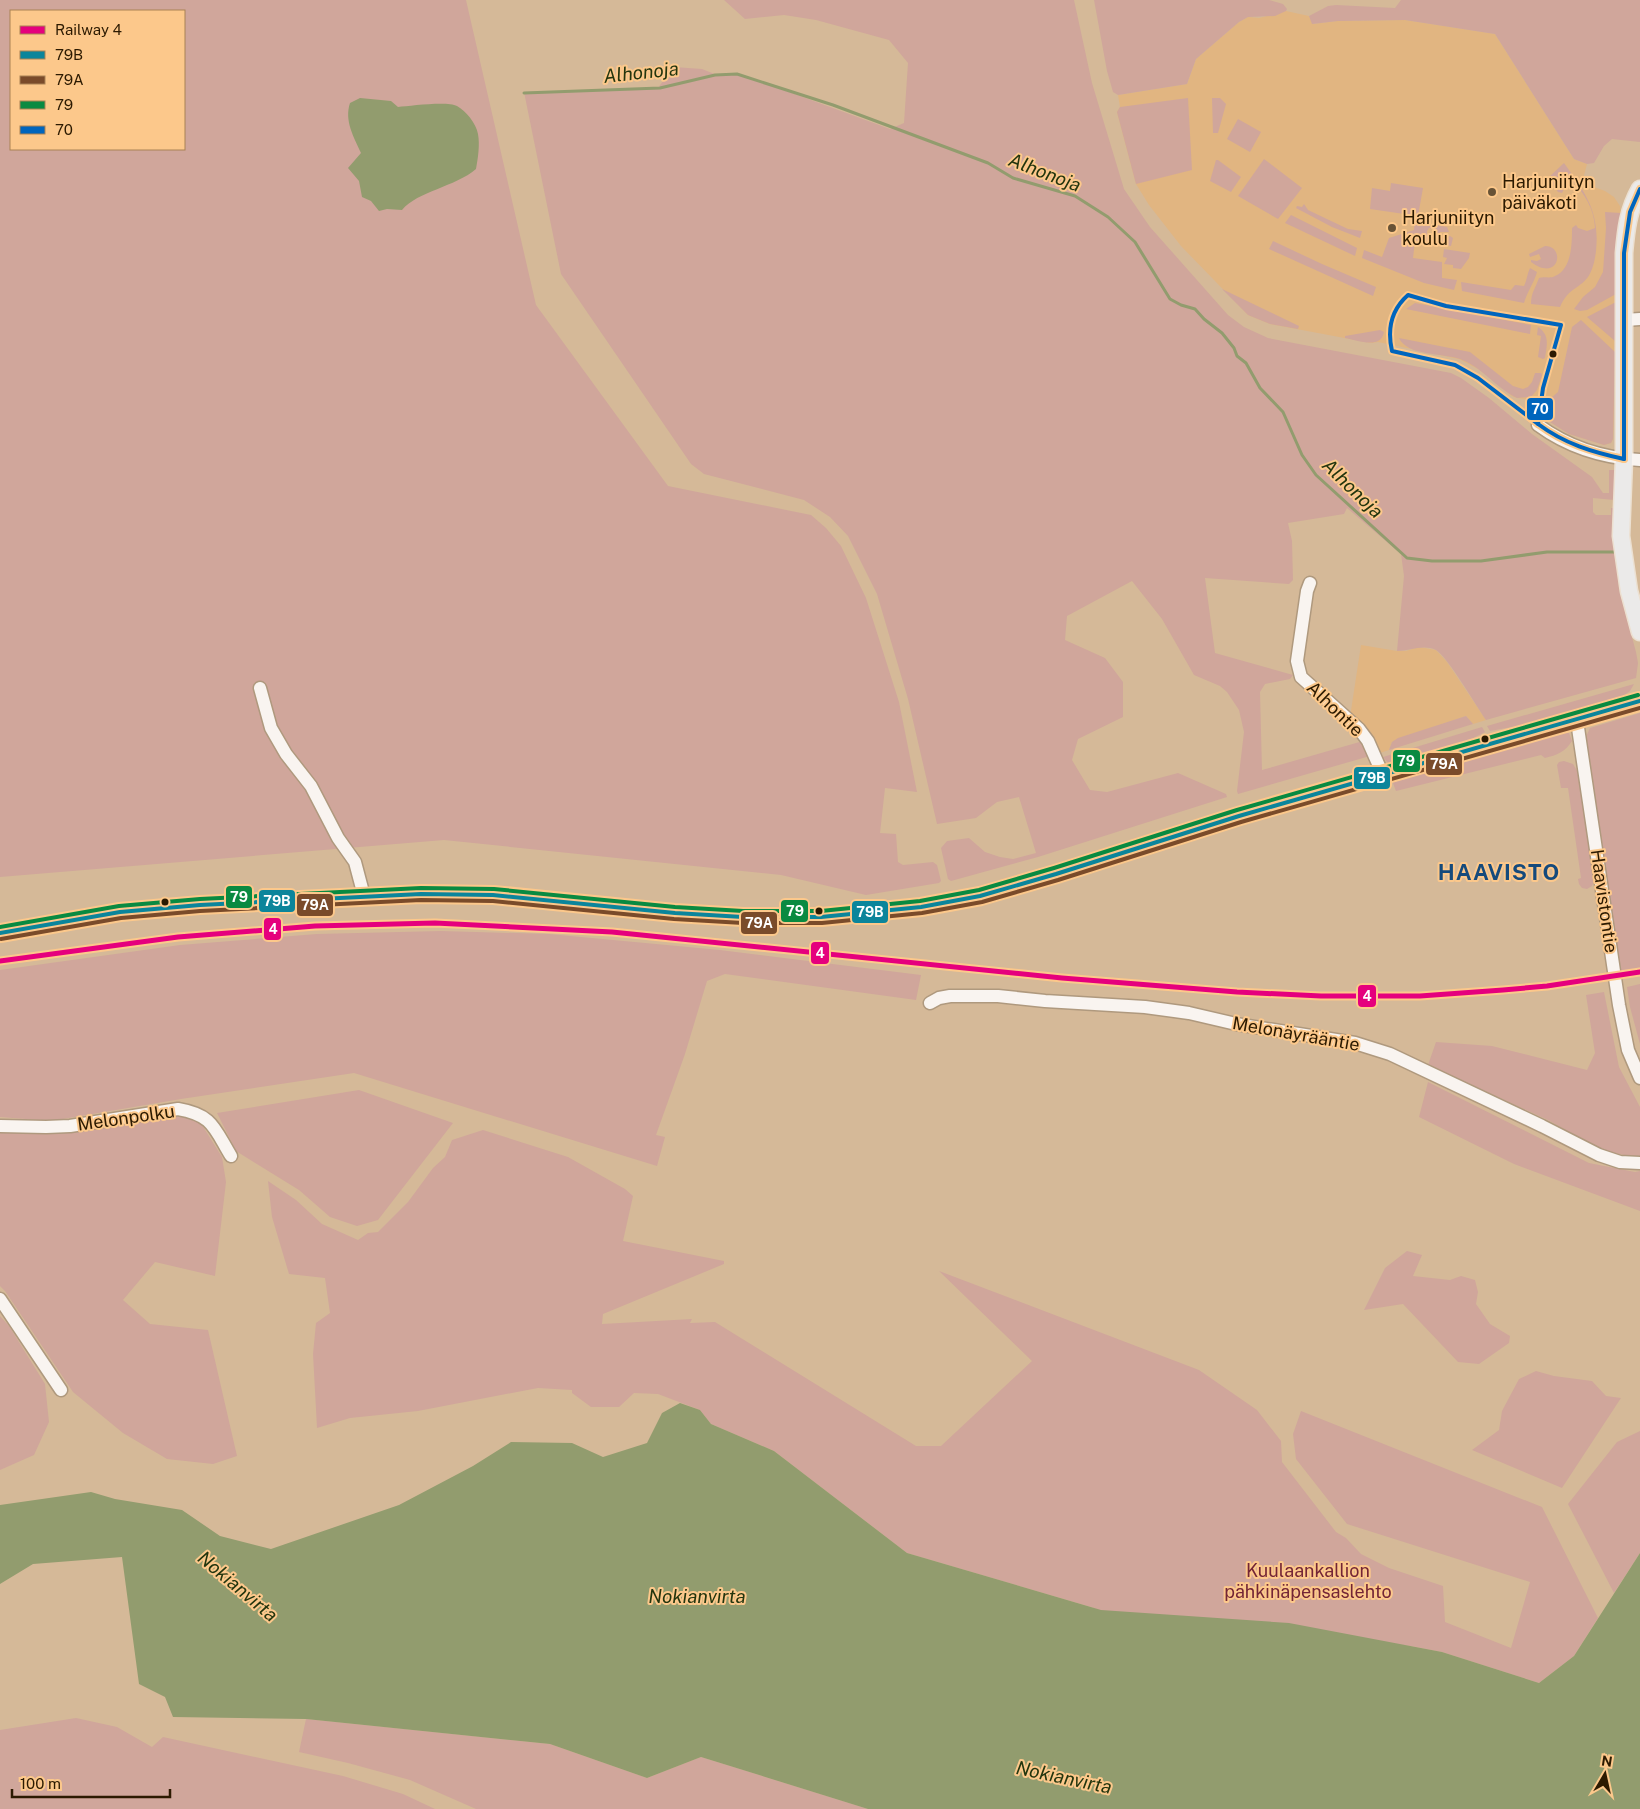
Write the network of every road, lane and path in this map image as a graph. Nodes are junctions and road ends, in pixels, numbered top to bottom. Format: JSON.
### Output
{"nodes":[{"id":1,"x":1640,"y":189,"type":"edge"},
{"id":2,"x":1632,"y":319,"type":"edge"},
{"id":3,"x":1538,"y":425,"type":"dead end"},
{"id":4,"x":1632,"y":459,"type":"edge"},
{"id":5,"x":1310,"y":583,"type":"dead end"},
{"id":6,"x":1640,"y":632,"type":"edge"},
{"id":7,"x":260,"y":688,"type":"dead end"},
{"id":8,"x":1640,"y":701,"type":"edge"},
{"id":9,"x":1578,"y":720,"type":"junction"},
{"id":10,"x":1383,"y":776,"type":"junction"},
{"id":11,"x":364,"y":896,"type":"junction"},
{"id":12,"x":0,"y":933,"type":"edge"},
{"id":13,"x":930,"y":1003,"type":"dead end"},
{"id":14,"x":1640,"y":1078,"type":"edge"},
{"id":15,"x":0,"y":1126,"type":"edge"},
{"id":16,"x":231,"y":1156,"type":"dead end"},
{"id":17,"x":1640,"y":1163,"type":"edge"},
{"id":18,"x":0,"y":1298,"type":"edge"},
{"id":19,"x":61,"y":1390,"type":"dead end"}],
"edges":[{"from":1,"to":2,"type":"main road"},
{"from":2,"to":4,"type":"main road"},
{"from":3,"to":4,"type":"street"},
{"from":4,"to":6,"type":"main road"},
{"from":5,"to":10,"type":"street","name":"Alhontie"},
{"from":7,"to":11,"type":"street"},
{"from":8,"to":9,"type":"main road"},
{"from":9,"to":10,"type":"main road"},
{"from":9,"to":14,"type":"street","name":"Haavistontie"},
{"from":10,"to":11,"type":"street"},
{"from":11,"to":12,"type":"street"},
{"from":13,"to":17,"type":"street","name":"Melonäyrääntie"},
{"from":15,"to":16,"type":"street","name":"Melonpolku"},
{"from":18,"to":19,"type":"street"}]}
